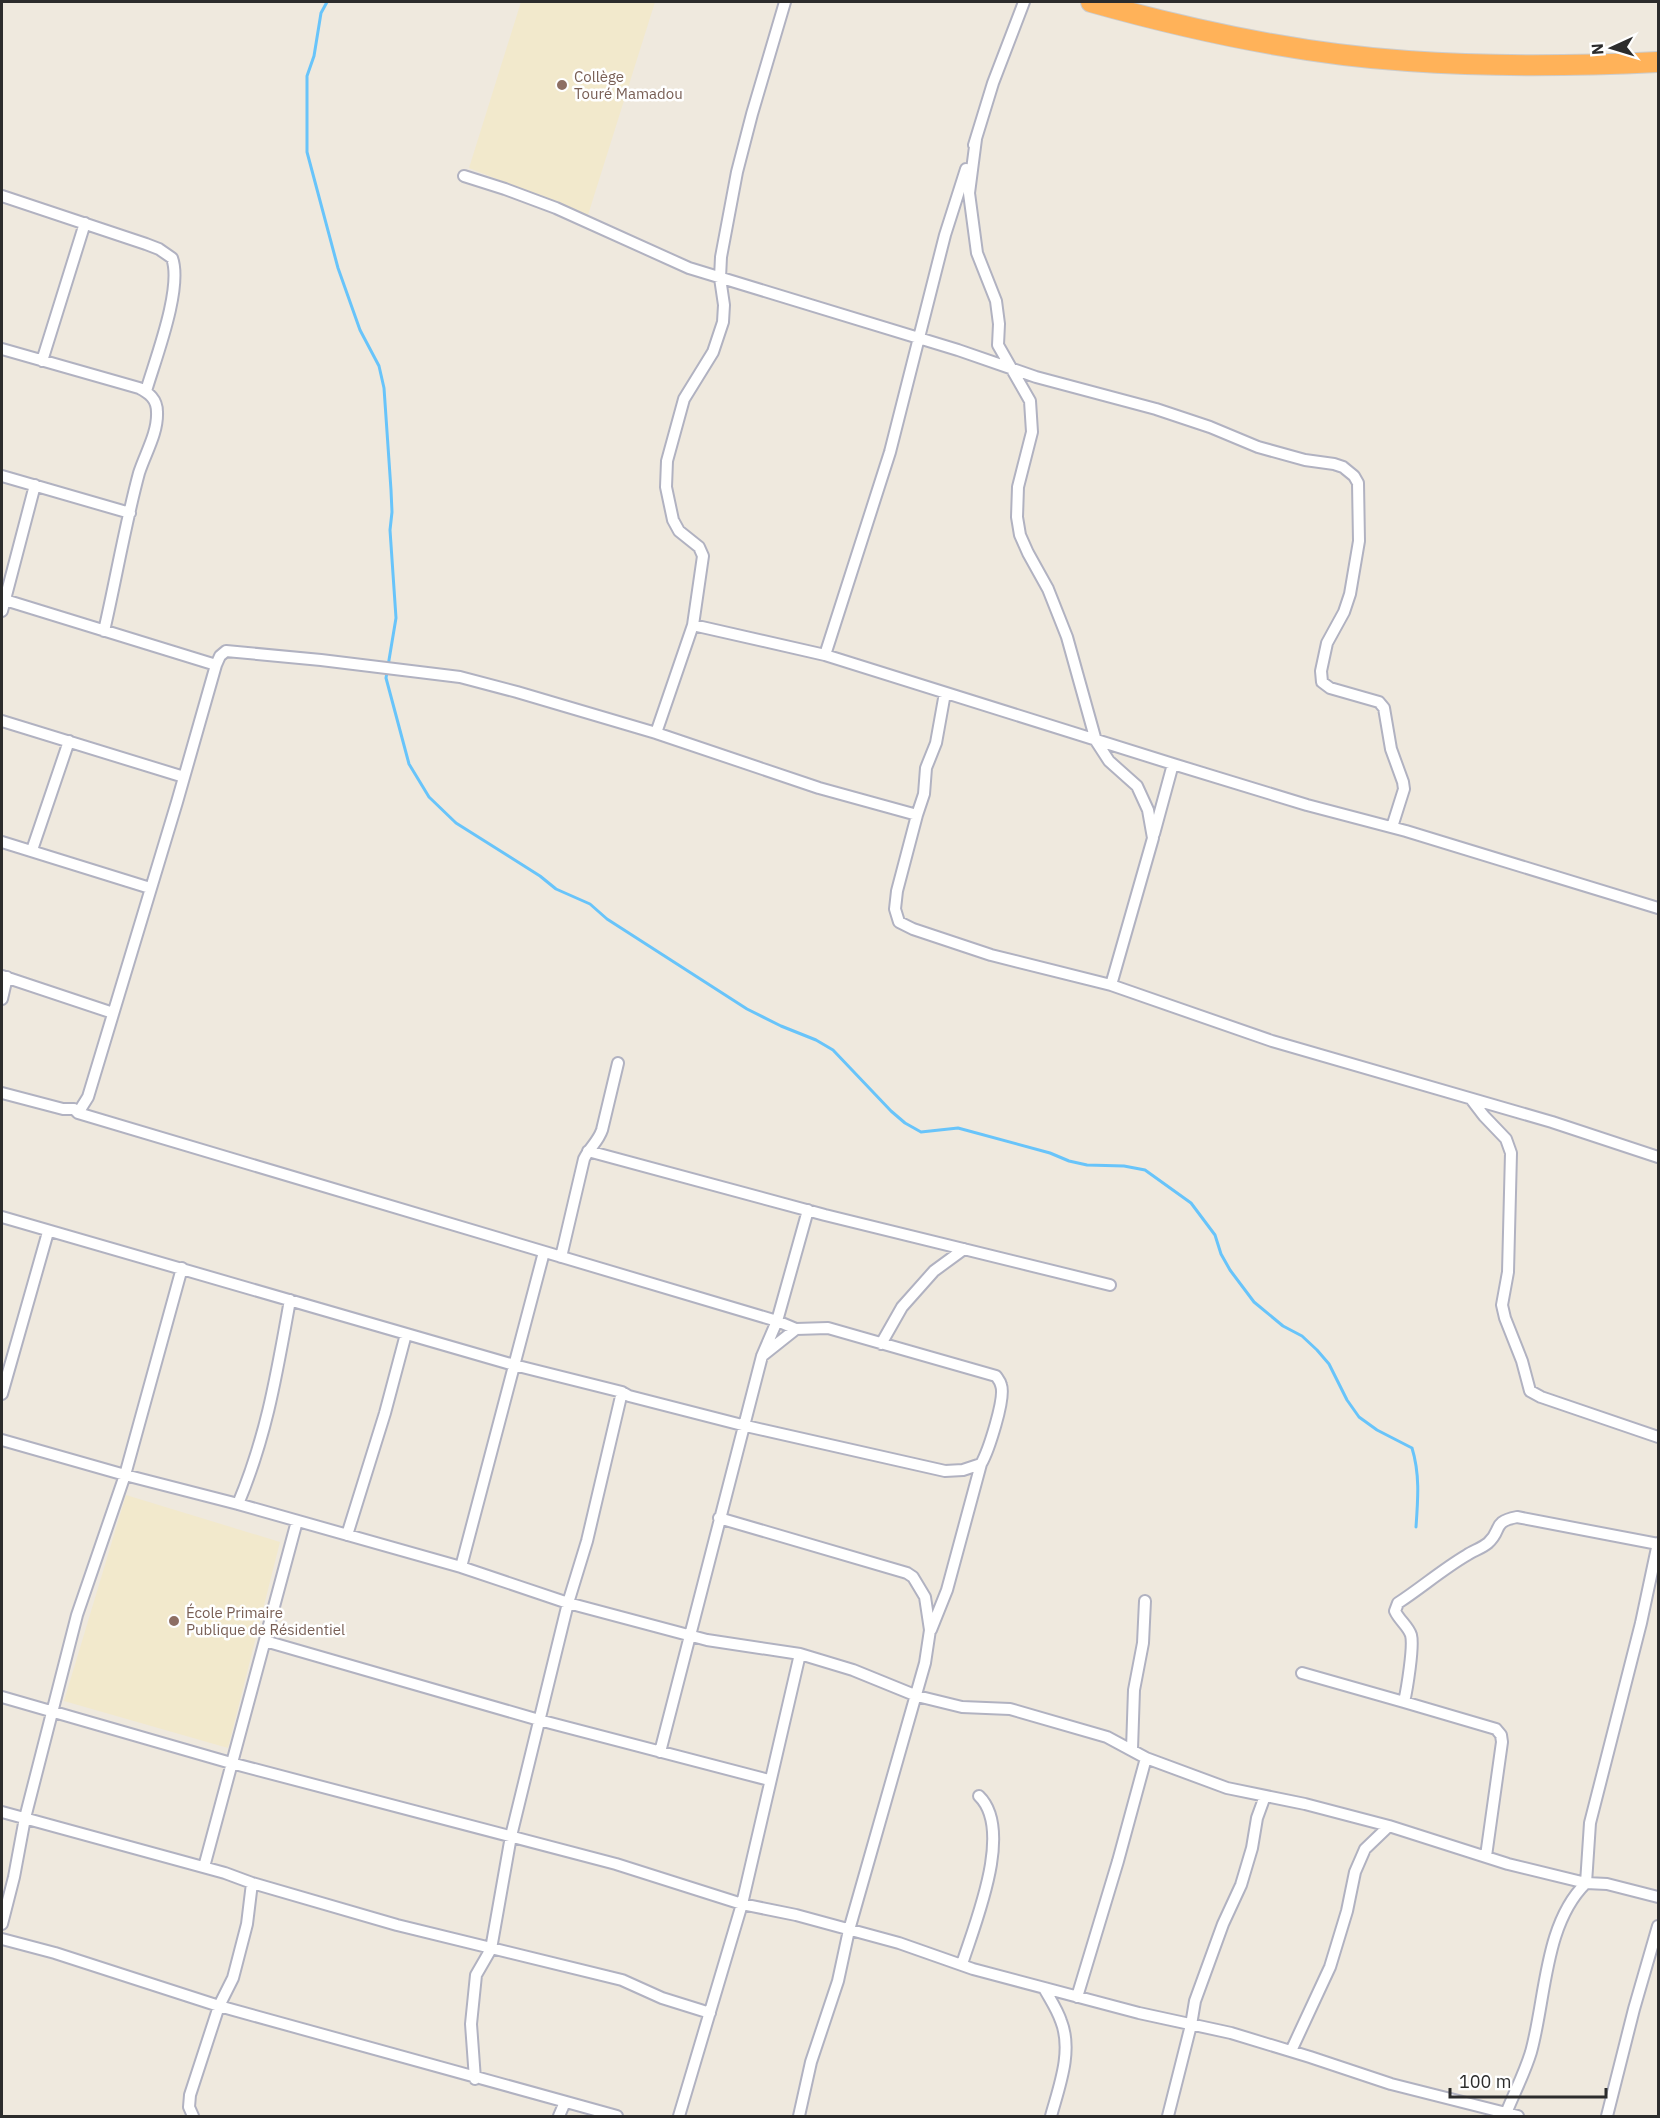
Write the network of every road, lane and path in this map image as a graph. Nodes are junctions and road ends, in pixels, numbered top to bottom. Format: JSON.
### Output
{"nodes":[{"id":1,"x":785,"y":2,"type":"edge"},
{"id":2,"x":1024,"y":2,"type":"edge"},
{"id":3,"x":1091,"y":2,"type":"edge"},
{"id":4,"x":1659,"y":62,"type":"edge"},
{"id":5,"x":976,"y":139,"type":"junction"},
{"id":6,"x":465,"y":176,"type":"dead end"},
{"id":7,"x":2,"y":196,"type":"edge"},
{"id":8,"x":85,"y":223,"type":"junction"},
{"id":9,"x":720,"y":278,"type":"junction"},
{"id":10,"x":919,"y":338,"type":"junction"},
{"id":11,"x":2,"y":350,"type":"edge"},
{"id":12,"x":42,"y":361,"type":"junction"},
{"id":13,"x":1011,"y":368,"type":"junction"},
{"id":14,"x":146,"y":391,"type":"junction"},
{"id":15,"x":2,"y":476,"type":"edge"},
{"id":16,"x":35,"y":485,"type":"junction"},
{"id":17,"x":130,"y":513,"type":"junction"},
{"id":18,"x":3,"y":606,"type":"edge"},
{"id":19,"x":693,"y":625,"type":"junction"},
{"id":20,"x":104,"y":631,"type":"junction"},
{"id":21,"x":825,"y":656,"type":"junction"},
{"id":22,"x":216,"y":665,"type":"junction"},
{"id":23,"x":945,"y":693,"type":"junction"},
{"id":24,"x":2,"y":721,"type":"edge"},
{"id":25,"x":656,"y":733,"type":"junction"},
{"id":26,"x":69,"y":741,"type":"junction"},
{"id":27,"x":1096,"y":741,"type":"junction"},
{"id":28,"x":1173,"y":764,"type":"junction"},
{"id":29,"x":184,"y":777,"type":"junction"},
{"id":30,"x":917,"y":815,"type":"junction"},
{"id":31,"x":1392,"y":827,"type":"junction"},
{"id":32,"x":1153,"y":838,"type":"junction"},
{"id":33,"x":2,"y":842,"type":"edge"},
{"id":34,"x":32,"y":850,"type":"junction"},
{"id":35,"x":150,"y":888,"type":"junction"},
{"id":36,"x":1659,"y":908,"type":"edge"},
{"id":37,"x":4,"y":977,"type":"edge"},
{"id":38,"x":1111,"y":985,"type":"junction"},
{"id":39,"x":2,"y":999,"type":"edge"},
{"id":40,"x":113,"y":1013,"type":"junction"},
{"id":41,"x":618,"y":1063,"type":"dead end"},
{"id":42,"x":2,"y":1093,"type":"edge"},
{"id":43,"x":1472,"y":1099,"type":"junction"},
{"id":44,"x":78,"y":1113,"type":"junction"},
{"id":45,"x":588,"y":1150,"type":"junction"},
{"id":46,"x":1659,"y":1157,"type":"edge"},
{"id":47,"x":808,"y":1210,"type":"junction"},
{"id":48,"x":2,"y":1217,"type":"edge"},
{"id":49,"x":48,"y":1232,"type":"junction"},
{"id":50,"x":964,"y":1250,"type":"junction"},
{"id":51,"x":544,"y":1252,"type":"junction"},
{"id":52,"x":561,"y":1257,"type":"junction"},
{"id":53,"x":182,"y":1268,"type":"junction"},
{"id":54,"x":1110,"y":1285,"type":"dead end"},
{"id":55,"x":290,"y":1300,"type":"junction"},
{"id":56,"x":777,"y":1322,"type":"junction"},
{"id":57,"x":796,"y":1329,"type":"junction"},
{"id":58,"x":406,"y":1334,"type":"junction"},
{"id":59,"x":881,"y":1344,"type":"junction"},
{"id":60,"x":762,"y":1356,"type":"junction"},
{"id":61,"x":514,"y":1365,"type":"junction"},
{"id":62,"x":621,"y":1392,"type":"junction"},
{"id":63,"x":2,"y":1394,"type":"edge"},
{"id":64,"x":746,"y":1426,"type":"junction"},
{"id":65,"x":1659,"y":1437,"type":"edge"},
{"id":66,"x":2,"y":1440,"type":"edge"},
{"id":67,"x":981,"y":1464,"type":"junction"},
{"id":68,"x":124,"y":1475,"type":"junction"},
{"id":69,"x":238,"y":1503,"type":"junction"},
{"id":70,"x":719,"y":1518,"type":"junction"},
{"id":71,"x":297,"y":1521,"type":"junction"},
{"id":72,"x":347,"y":1535,"type":"junction"},
{"id":73,"x":1658,"y":1544,"type":"edge"},
{"id":74,"x":461,"y":1567,"type":"junction"},
{"id":75,"x":1145,"y":1600,"type":"dead end"},
{"id":76,"x":568,"y":1603,"type":"junction"},
{"id":77,"x":930,"y":1630,"type":"junction"},
{"id":78,"x":691,"y":1635,"type":"junction"},
{"id":79,"x":265,"y":1641,"type":"junction"},
{"id":80,"x":800,"y":1654,"type":"junction"},
{"id":81,"x":1302,"y":1673,"type":"dead end"},
{"id":82,"x":2,"y":1696,"type":"edge"},
{"id":83,"x":917,"y":1696,"type":"junction"},
{"id":84,"x":1404,"y":1702,"type":"junction"},
{"id":85,"x":51,"y":1711,"type":"junction"},
{"id":86,"x":539,"y":1720,"type":"junction"},
{"id":87,"x":1132,"y":1749,"type":"junction"},
{"id":88,"x":660,"y":1752,"type":"junction"},
{"id":89,"x":1146,"y":1758,"type":"junction"},
{"id":90,"x":231,"y":1763,"type":"junction"},
{"id":91,"x":770,"y":1780,"type":"junction"},
{"id":92,"x":979,"y":1796,"type":"dead end"},
{"id":93,"x":1266,"y":1796,"type":"junction"},
{"id":94,"x":2,"y":1812,"type":"edge"},
{"id":95,"x":25,"y":1818,"type":"junction"},
{"id":96,"x":1389,"y":1826,"type":"junction"},
{"id":97,"x":511,"y":1836,"type":"junction"},
{"id":98,"x":1486,"y":1856,"type":"junction"},
{"id":99,"x":204,"y":1867,"type":"junction"},
{"id":100,"x":1586,"y":1882,"type":"junction"},
{"id":101,"x":252,"y":1883,"type":"junction"},
{"id":102,"x":1659,"y":1897,"type":"edge"},
{"id":103,"x":742,"y":1904,"type":"junction"},
{"id":104,"x":2,"y":1923,"type":"edge"},
{"id":105,"x":1659,"y":1926,"type":"edge"},
{"id":106,"x":849,"y":1930,"type":"junction"},
{"id":107,"x":2,"y":1939,"type":"edge"},
{"id":108,"x":491,"y":1949,"type":"junction"},
{"id":109,"x":962,"y":1964,"type":"junction"},
{"id":110,"x":1044,"y":1988,"type":"junction"},
{"id":111,"x":1077,"y":1996,"type":"junction"},
{"id":112,"x":219,"y":2006,"type":"junction"},
{"id":113,"x":710,"y":2013,"type":"junction"},
{"id":114,"x":1191,"y":2025,"type":"junction"},
{"id":115,"x":1291,"y":2051,"type":"junction"},
{"id":116,"x":475,"y":2079,"type":"junction"},
{"id":117,"x":565,"y":2102,"type":"junction"},
{"id":118,"x":1506,"y":2115,"type":"edge"},
{"id":119,"x":193,"y":2116,"type":"edge"},
{"id":120,"x":559,"y":2116,"type":"edge"},
{"id":121,"x":617,"y":2116,"type":"edge"},
{"id":122,"x":679,"y":2116,"type":"edge"},
{"id":123,"x":799,"y":2116,"type":"edge"},
{"id":124,"x":1051,"y":2116,"type":"edge"},
{"id":125,"x":1168,"y":2116,"type":"edge"},
{"id":126,"x":1518,"y":2116,"type":"edge"},
{"id":127,"x":1607,"y":2116,"type":"edge"}],
"edges":[{"from":1,"to":9,"type":"street"},
{"from":2,"to":5,"type":"street"},
{"from":3,"to":4,"type":"highway"},
{"from":5,"to":10,"type":"street"},
{"from":5,"to":13,"type":"street"},
{"from":6,"to":9,"type":"street"},
{"from":7,"to":8,"type":"street"},
{"from":8,"to":12,"type":"street"},
{"from":8,"to":14,"type":"street"},
{"from":9,"to":10,"type":"street"},
{"from":9,"to":19,"type":"street"},
{"from":10,"to":13,"type":"street"},
{"from":10,"to":21,"type":"street"},
{"from":11,"to":12,"type":"street"},
{"from":12,"to":14,"type":"street"},
{"from":13,"to":27,"type":"street"},
{"from":13,"to":31,"type":"street"},
{"from":14,"to":17,"type":"street"},
{"from":15,"to":16,"type":"street"},
{"from":16,"to":17,"type":"street"},
{"from":16,"to":18,"type":"street"},
{"from":17,"to":20,"type":"street"},
{"from":18,"to":20,"type":"street"},
{"from":19,"to":21,"type":"street"},
{"from":19,"to":25,"type":"street"},
{"from":20,"to":22,"type":"street"},
{"from":21,"to":23,"type":"street"},
{"from":22,"to":25,"type":"street"},
{"from":22,"to":29,"type":"street"},
{"from":23,"to":27,"type":"street"},
{"from":23,"to":30,"type":"street"},
{"from":24,"to":26,"type":"street"},
{"from":25,"to":30,"type":"street"},
{"from":26,"to":29,"type":"street"},
{"from":26,"to":34,"type":"street"},
{"from":27,"to":28,"type":"street"},
{"from":27,"to":32,"type":"street"},
{"from":28,"to":31,"type":"street"},
{"from":28,"to":32,"type":"street"},
{"from":29,"to":35,"type":"street"},
{"from":30,"to":38,"type":"street"},
{"from":31,"to":36,"type":"street"},
{"from":32,"to":38,"type":"street"},
{"from":33,"to":34,"type":"street"},
{"from":34,"to":35,"type":"street"},
{"from":35,"to":40,"type":"street"},
{"from":37,"to":39,"type":"street"},
{"from":37,"to":40,"type":"street"},
{"from":38,"to":43,"type":"street"},
{"from":40,"to":44,"type":"street"},
{"from":41,"to":45,"type":"street"},
{"from":42,"to":44,"type":"street"},
{"from":43,"to":46,"type":"street"},
{"from":43,"to":65,"type":"street"},
{"from":44,"to":51,"type":"street"},
{"from":45,"to":47,"type":"street"},
{"from":45,"to":52,"type":"street"},
{"from":47,"to":50,"type":"street"},
{"from":47,"to":56,"type":"street"},
{"from":48,"to":49,"type":"street"},
{"from":49,"to":53,"type":"street"},
{"from":49,"to":63,"type":"street"},
{"from":50,"to":54,"type":"street"},
{"from":50,"to":59,"type":"street"},
{"from":51,"to":52,"type":"street"},
{"from":51,"to":61,"type":"street"},
{"from":52,"to":56,"type":"street"},
{"from":53,"to":55,"type":"street"},
{"from":53,"to":68,"type":"street"},
{"from":55,"to":58,"type":"street"},
{"from":55,"to":69,"type":"street"},
{"from":56,"to":57,"type":"street"},
{"from":56,"to":60,"type":"street"},
{"from":57,"to":59,"type":"street"},
{"from":57,"to":60,"type":"street"},
{"from":58,"to":61,"type":"street"},
{"from":58,"to":72,"type":"street"},
{"from":59,"to":67,"type":"street"},
{"from":60,"to":64,"type":"street"},
{"from":61,"to":62,"type":"street"},
{"from":61,"to":74,"type":"street"},
{"from":62,"to":64,"type":"street"},
{"from":62,"to":76,"type":"street"},
{"from":64,"to":67,"type":"street"},
{"from":64,"to":70,"type":"street"},
{"from":66,"to":68,"type":"street"},
{"from":67,"to":77,"type":"street"},
{"from":68,"to":69,"type":"street"},
{"from":68,"to":85,"type":"street"},
{"from":69,"to":71,"type":"street"},
{"from":70,"to":77,"type":"street"},
{"from":70,"to":78,"type":"street"},
{"from":71,"to":72,"type":"street"},
{"from":71,"to":79,"type":"street"},
{"from":72,"to":74,"type":"street"},
{"from":73,"to":84,"type":"street"},
{"from":73,"to":100,"type":"street"},
{"from":74,"to":76,"type":"street"},
{"from":75,"to":87,"type":"street"},
{"from":76,"to":78,"type":"street"},
{"from":76,"to":86,"type":"street"},
{"from":77,"to":83,"type":"street"},
{"from":78,"to":80,"type":"street"},
{"from":78,"to":88,"type":"street"},
{"from":79,"to":86,"type":"street"},
{"from":79,"to":90,"type":"street"},
{"from":80,"to":83,"type":"street"},
{"from":80,"to":91,"type":"street"},
{"from":81,"to":84,"type":"street"},
{"from":82,"to":85,"type":"street"},
{"from":83,"to":87,"type":"street"},
{"from":83,"to":106,"type":"street"},
{"from":84,"to":98,"type":"street"},
{"from":85,"to":90,"type":"street"},
{"from":85,"to":95,"type":"street"},
{"from":86,"to":88,"type":"street"},
{"from":86,"to":97,"type":"street"},
{"from":87,"to":89,"type":"street"},
{"from":88,"to":91,"type":"street"},
{"from":89,"to":93,"type":"street"},
{"from":89,"to":111,"type":"street"},
{"from":90,"to":97,"type":"street"},
{"from":90,"to":99,"type":"street"},
{"from":91,"to":103,"type":"street"},
{"from":92,"to":109,"type":"street"},
{"from":93,"to":96,"type":"street"},
{"from":93,"to":114,"type":"street"},
{"from":94,"to":95,"type":"street"},
{"from":95,"to":99,"type":"street"},
{"from":95,"to":104,"type":"street"},
{"from":96,"to":98,"type":"street"},
{"from":96,"to":115,"type":"street"},
{"from":97,"to":103,"type":"street"},
{"from":97,"to":108,"type":"street"},
{"from":98,"to":100,"type":"street"},
{"from":99,"to":101,"type":"street"},
{"from":100,"to":102,"type":"street"},
{"from":100,"to":118,"type":"street"},
{"from":101,"to":108,"type":"street"},
{"from":101,"to":112,"type":"street"},
{"from":103,"to":106,"type":"street"},
{"from":103,"to":113,"type":"street"},
{"from":105,"to":127,"type":"street"},
{"from":106,"to":109,"type":"street"},
{"from":106,"to":123,"type":"street"},
{"from":107,"to":112,"type":"street"},
{"from":108,"to":113,"type":"street"},
{"from":108,"to":116,"type":"street"},
{"from":109,"to":110,"type":"street"},
{"from":110,"to":111,"type":"street"},
{"from":110,"to":124,"type":"street"},
{"from":111,"to":114,"type":"street"},
{"from":112,"to":116,"type":"street"},
{"from":112,"to":119,"type":"street"},
{"from":113,"to":122,"type":"street"},
{"from":114,"to":115,"type":"street"},
{"from":114,"to":125,"type":"street"},
{"from":115,"to":118,"type":"street"},
{"from":116,"to":117,"type":"street"},
{"from":117,"to":120,"type":"street"},
{"from":117,"to":121,"type":"street"},
{"from":118,"to":126,"type":"street"}]}
